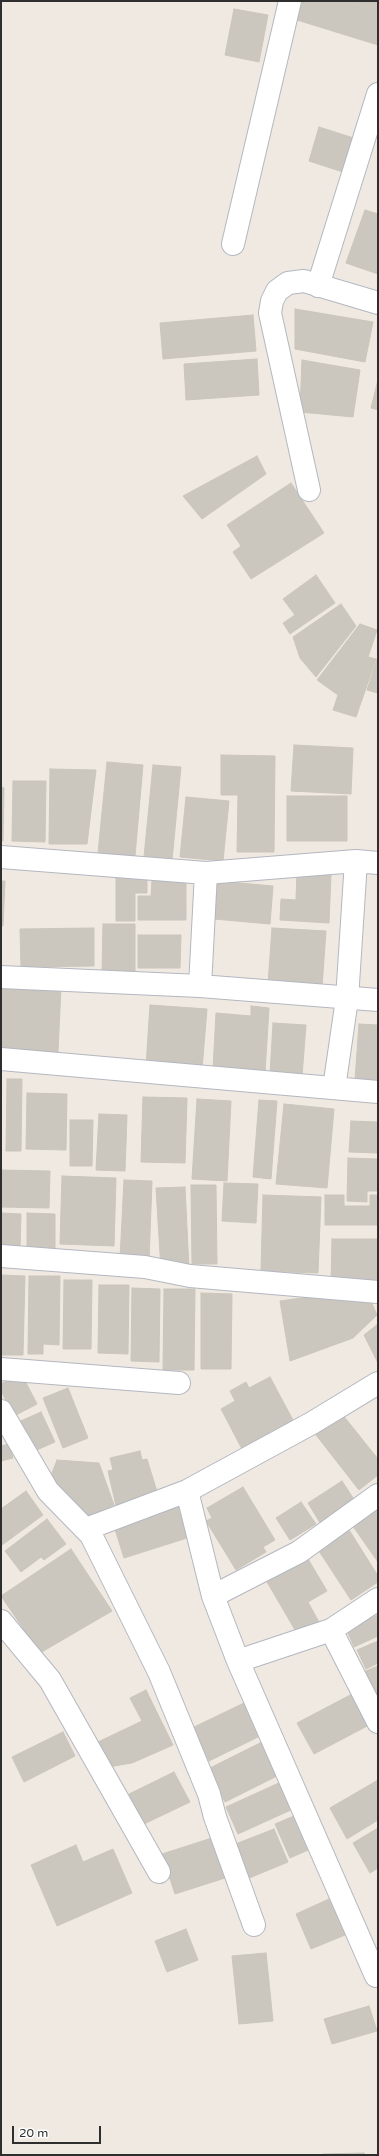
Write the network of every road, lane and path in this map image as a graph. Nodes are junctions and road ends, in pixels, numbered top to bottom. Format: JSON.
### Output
{"nodes":[{"id":1,"x":290,"y":1,"type":"edge"},
{"id":2,"x":378,"y":94,"type":"edge"},
{"id":3,"x":233,"y":244,"type":"dead end"},
{"id":4,"x":318,"y":286,"type":"junction"},
{"id":5,"x":378,"y":303,"type":"edge"},
{"id":6,"x":310,"y":490,"type":"dead end"},
{"id":7,"x":1,"y":857,"type":"edge"},
{"id":8,"x":356,"y":861,"type":"junction"},
{"id":9,"x":378,"y":863,"type":"edge"},
{"id":10,"x":206,"y":873,"type":"junction"},
{"id":11,"x":1,"y":977,"type":"edge"},
{"id":12,"x":200,"y":986,"type":"junction"},
{"id":13,"x":347,"y":999,"type":"junction"},
{"id":14,"x":378,"y":1000,"type":"edge"},
{"id":15,"x":1,"y":1059,"type":"edge"},
{"id":16,"x":334,"y":1088,"type":"junction"},
{"id":17,"x":378,"y":1092,"type":"edge"},
{"id":18,"x":1,"y":1256,"type":"edge"},
{"id":19,"x":378,"y":1292,"type":"edge"},
{"id":20,"x":1,"y":1369,"type":"edge"},
{"id":21,"x":179,"y":1383,"type":"dead end"},
{"id":22,"x":378,"y":1383,"type":"edge"},
{"id":23,"x":1,"y":1411,"type":"edge"},
{"id":24,"x":187,"y":1491,"type":"junction"},
{"id":25,"x":378,"y":1495,"type":"edge"},
{"id":26,"x":86,"y":1529,"type":"junction"},
{"id":27,"x":213,"y":1596,"type":"junction"},
{"id":28,"x":378,"y":1599,"type":"edge"},
{"id":29,"x":1,"y":1621,"type":"edge"},
{"id":30,"x":330,"y":1630,"type":"junction"},
{"id":31,"x":238,"y":1662,"type":"junction"},
{"id":32,"x":378,"y":1722,"type":"edge"},
{"id":33,"x":159,"y":1872,"type":"dead end"},
{"id":34,"x":254,"y":1925,"type":"dead end"},
{"id":35,"x":376,"y":1976,"type":"dead end"}],
"edges":[{"from":1,"to":3,"type":"street"},
{"from":2,"to":4,"type":"street"},
{"from":4,"to":5,"type":"street"},
{"from":4,"to":6,"type":"street"},
{"from":7,"to":10,"type":"street"},
{"from":8,"to":9,"type":"street"},
{"from":8,"to":10,"type":"street"},
{"from":8,"to":13,"type":"street"},
{"from":10,"to":12,"type":"street"},
{"from":11,"to":12,"type":"street"},
{"from":12,"to":13,"type":"street"},
{"from":13,"to":14,"type":"street"},
{"from":13,"to":16,"type":"street"},
{"from":15,"to":16,"type":"street"},
{"from":16,"to":17,"type":"street"},
{"from":18,"to":19,"type":"street"},
{"from":20,"to":21,"type":"street"},
{"from":22,"to":24,"type":"street"},
{"from":23,"to":26,"type":"street"},
{"from":24,"to":26,"type":"street"},
{"from":24,"to":27,"type":"street"},
{"from":25,"to":27,"type":"street"},
{"from":26,"to":34,"type":"street"},
{"from":27,"to":31,"type":"street"},
{"from":28,"to":30,"type":"street"},
{"from":29,"to":33,"type":"street"},
{"from":30,"to":31,"type":"street"},
{"from":30,"to":32,"type":"street"},
{"from":31,"to":35,"type":"street"}]}
